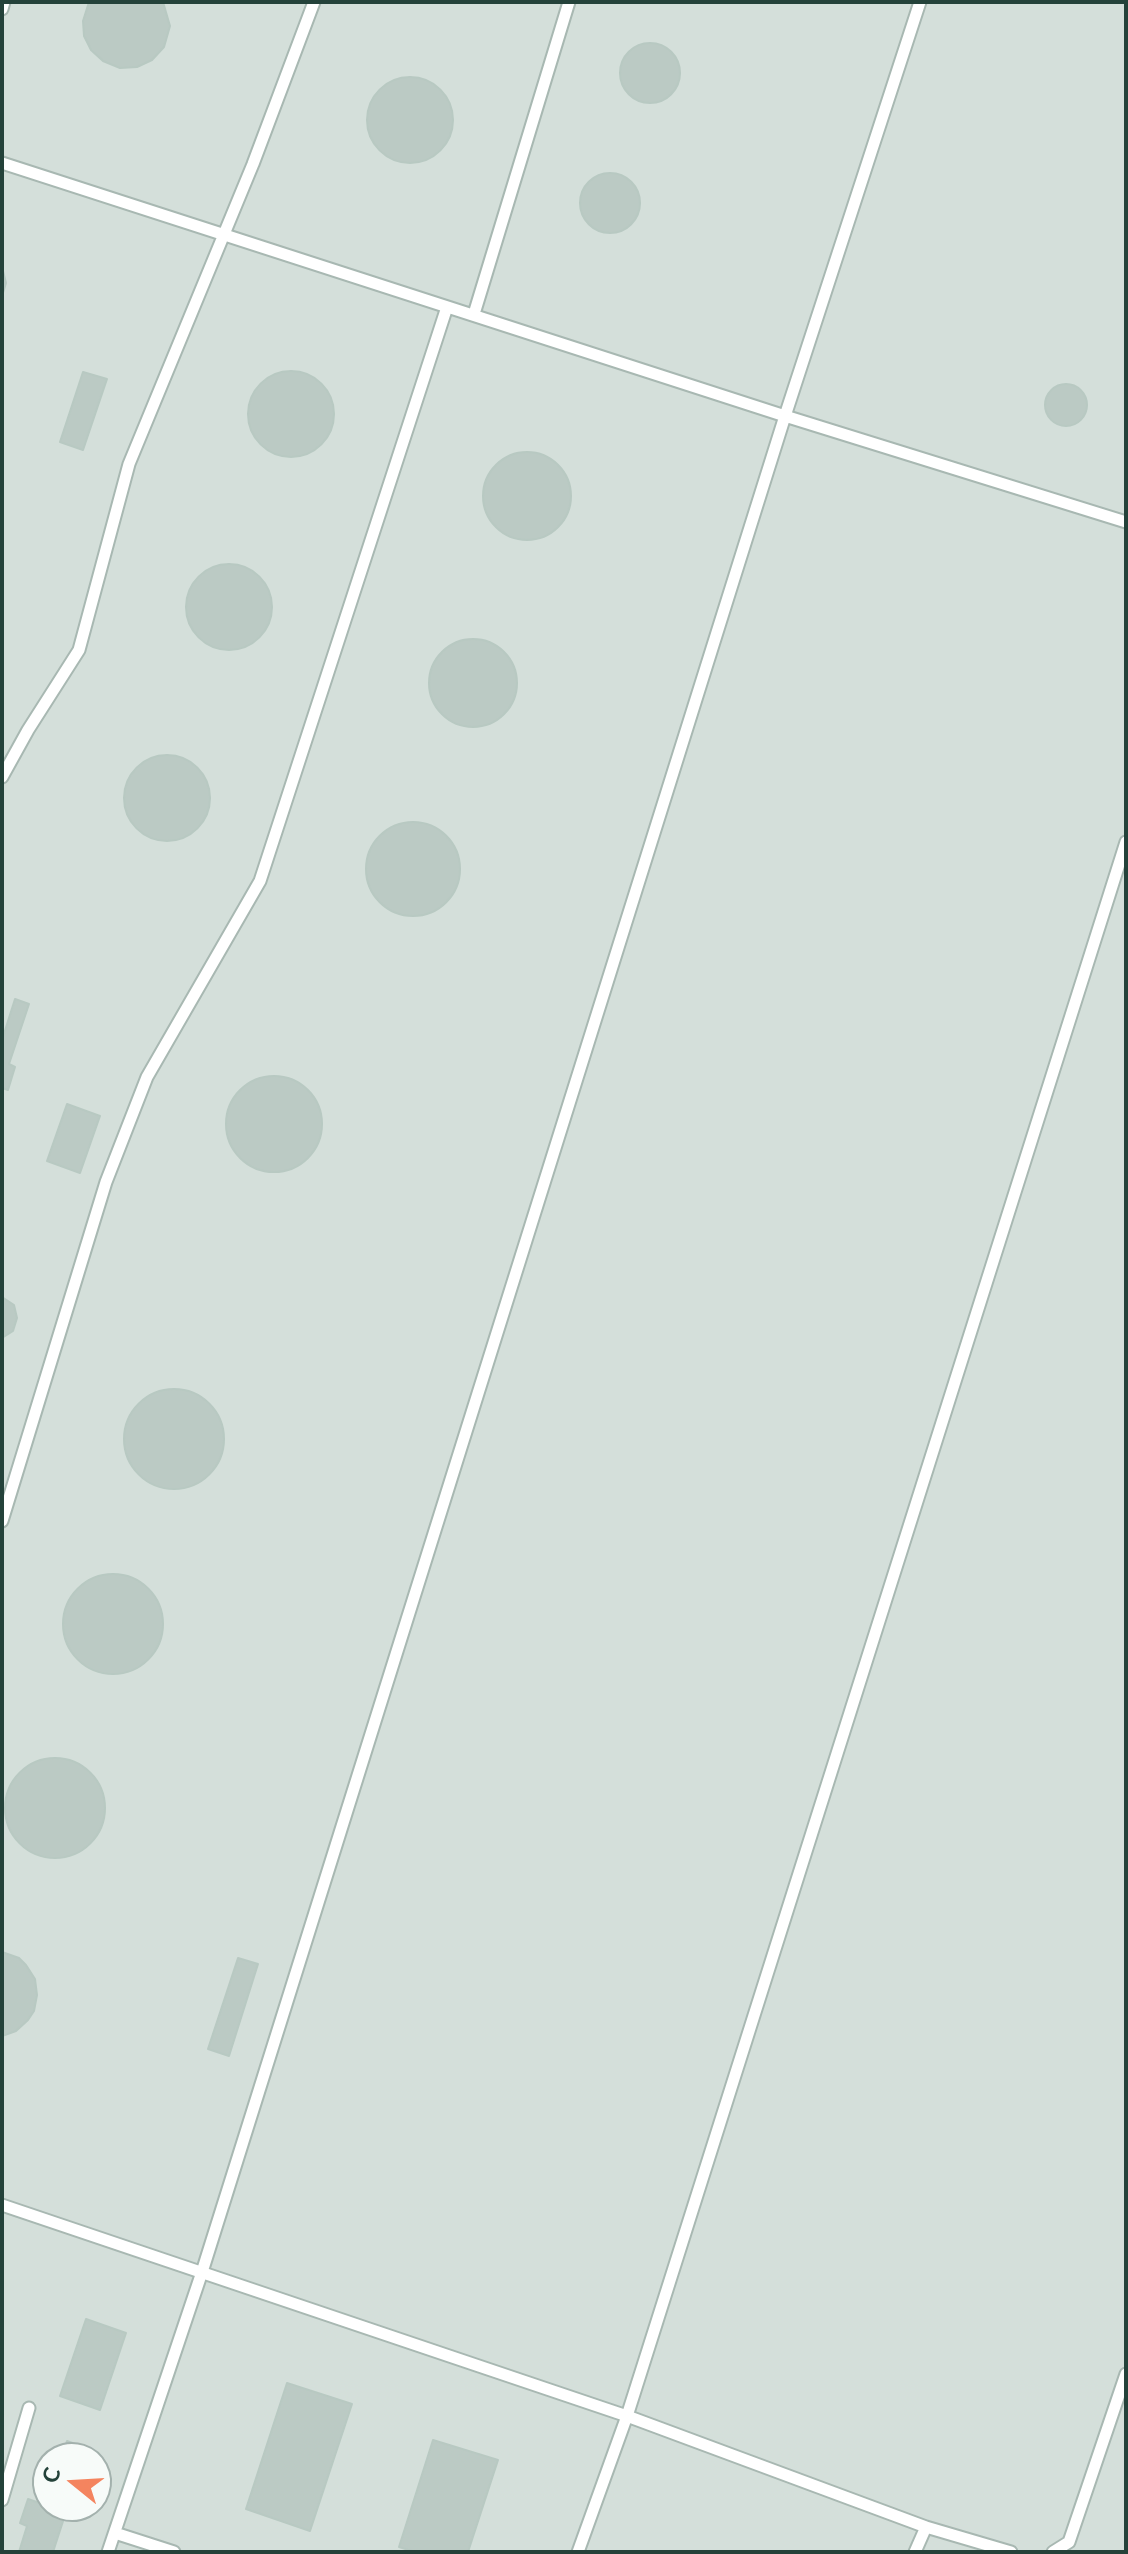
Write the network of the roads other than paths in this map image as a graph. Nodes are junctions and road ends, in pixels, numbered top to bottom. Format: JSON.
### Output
{"nodes":[{"id":1,"x":4,"y":2,"type":"edge"},
{"id":2,"x":314,"y":2,"type":"edge"},
{"id":3,"x":569,"y":2,"type":"edge"},
{"id":4,"x":920,"y":2,"type":"edge"},
{"id":5,"x":2,"y":9,"type":"edge"},
{"id":6,"x":2,"y":163,"type":"edge"},
{"id":7,"x":225,"y":233,"type":"junction"},
{"id":8,"x":447,"y":307,"type":"junction"},
{"id":9,"x":474,"y":314,"type":"junction"},
{"id":10,"x":785,"y":416,"type":"junction"},
{"id":11,"x":1126,"y":522,"type":"edge"},
{"id":12,"x":2,"y":777,"type":"edge"},
{"id":13,"x":1126,"y":842,"type":"edge"},
{"id":14,"x":2,"y":1521,"type":"edge"},
{"id":15,"x":4,"y":2206,"type":"edge"},
{"id":16,"x":2,"y":2219,"type":"edge"},
{"id":17,"x":202,"y":2272,"type":"junction"},
{"id":18,"x":1126,"y":2374,"type":"edge"},
{"id":19,"x":29,"y":2408,"type":"dead end"},
{"id":20,"x":627,"y":2416,"type":"junction"},
{"id":21,"x":2,"y":2500,"type":"edge"},
{"id":22,"x":926,"y":2527,"type":"junction"},
{"id":23,"x":115,"y":2533,"type":"junction"},
{"id":24,"x":108,"y":2552,"type":"edge"},
{"id":25,"x":174,"y":2552,"type":"edge"},
{"id":26,"x":578,"y":2552,"type":"edge"},
{"id":27,"x":915,"y":2552,"type":"edge"},
{"id":28,"x":1011,"y":2552,"type":"edge"},
{"id":29,"x":1053,"y":2552,"type":"edge"}],
"edges":[{"from":1,"to":5,"type":"lane"},
{"from":2,"to":7,"type":"lane"},
{"from":3,"to":9,"type":"lane"},
{"from":4,"to":10,"type":"lane"},
{"from":6,"to":7,"type":"lane"},
{"from":7,"to":8,"type":"lane"},
{"from":7,"to":12,"type":"lane"},
{"from":8,"to":9,"type":"lane"},
{"from":8,"to":14,"type":"lane"},
{"from":9,"to":10,"type":"lane"},
{"from":10,"to":11,"type":"lane"},
{"from":10,"to":17,"type":"lane"},
{"from":13,"to":20,"type":"lane"},
{"from":15,"to":16,"type":"lane"},
{"from":15,"to":17,"type":"lane"},
{"from":17,"to":20,"type":"lane"},
{"from":17,"to":23,"type":"lane"},
{"from":18,"to":29,"type":"lane"},
{"from":19,"to":21,"type":"lane"},
{"from":20,"to":22,"type":"lane"},
{"from":20,"to":26,"type":"lane"},
{"from":22,"to":27,"type":"lane"},
{"from":22,"to":28,"type":"lane"},
{"from":23,"to":24,"type":"lane"},
{"from":23,"to":25,"type":"lane"}]}
